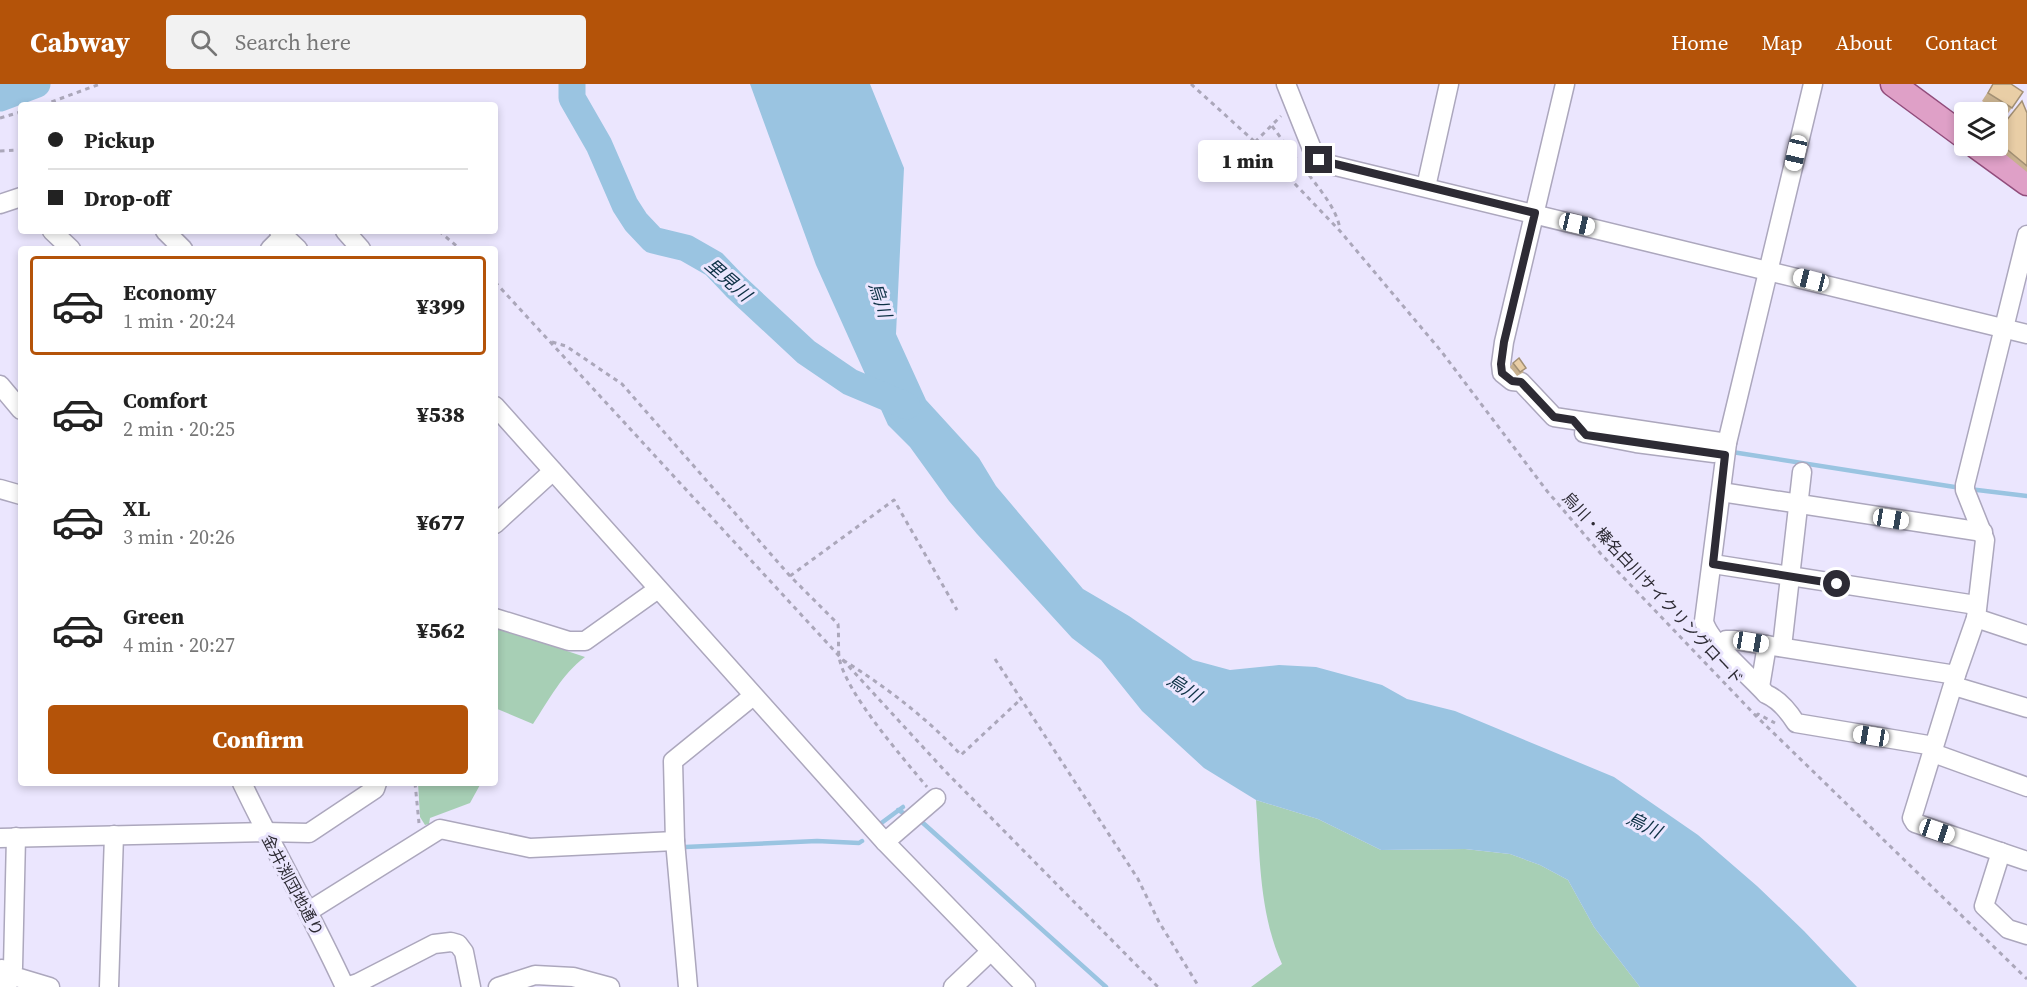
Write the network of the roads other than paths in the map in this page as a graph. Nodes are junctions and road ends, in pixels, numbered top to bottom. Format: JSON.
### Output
{"nodes":[{"id":1,"x":1286,"y":84,"type":"edge"},
{"id":2,"x":1449,"y":84,"type":"edge"},
{"id":3,"x":1565,"y":84,"type":"edge"},
{"id":4,"x":1813,"y":84,"type":"edge"},
{"id":5,"x":1893,"y":84,"type":"edge"},
{"id":6,"x":1954,"y":129,"type":"edge"},
{"id":7,"x":1990,"y":156,"type":"edge"},
{"id":8,"x":2027,"y":183,"type":"edge"},
{"id":9,"x":1426,"y":187,"type":"junction"},
{"id":10,"x":18,"y":198,"type":"edge"},
{"id":11,"x":0,"y":204,"type":"edge"},
{"id":12,"x":1535,"y":213,"type":"junction"},
{"id":13,"x":55,"y":234,"type":"edge"},
{"id":14,"x":168,"y":234,"type":"edge"},
{"id":15,"x":282,"y":234,"type":"edge"},
{"id":16,"x":348,"y":234,"type":"edge"},
{"id":17,"x":2027,"y":235,"type":"edge"},
{"id":18,"x":67,"y":246,"type":"edge"},
{"id":19,"x":180,"y":246,"type":"edge"},
{"id":20,"x":295,"y":246,"type":"edge"},
{"id":21,"x":358,"y":246,"type":"edge"},
{"id":22,"x":1768,"y":269,"type":"junction"},
{"id":23,"x":2003,"y":327,"type":"junction"},
{"id":24,"x":2027,"y":334,"type":"edge"},
{"id":25,"x":0,"y":385,"type":"edge"},
{"id":26,"x":18,"y":407,"type":"edge"},
{"id":27,"x":498,"y":409,"type":"edge"},
{"id":28,"x":1637,"y":437,"type":"junction"},
{"id":29,"x":1726,"y":449,"type":"junction"},
{"id":30,"x":554,"y":471,"type":"junction"},
{"id":31,"x":1802,"y":472,"type":"dead end"},
{"id":32,"x":0,"y":489,"type":"edge"},
{"id":33,"x":1721,"y":492,"type":"junction"},
{"id":34,"x":18,"y":494,"type":"edge"},
{"id":35,"x":1800,"y":505,"type":"junction"},
{"id":36,"x":498,"y":521,"type":"edge"},
{"id":37,"x":1983,"y":532,"type":"junction"},
{"id":38,"x":1713,"y":564,"type":"junction"},
{"id":39,"x":1791,"y":576,"type":"junction"},
{"id":40,"x":658,"y":589,"type":"junction"},
{"id":41,"x":1976,"y":611,"type":"junction"},
{"id":42,"x":498,"y":619,"type":"edge"},
{"id":43,"x":2027,"y":634,"type":"edge"},
{"id":44,"x":1720,"y":645,"type":"junction"},
{"id":45,"x":1775,"y":646,"type":"junction"},
{"id":46,"x":1955,"y":680,"type":"junction"},
{"id":47,"x":1763,"y":691,"type":"junction"},
{"id":48,"x":753,"y":696,"type":"junction"},
{"id":49,"x":2027,"y":708,"type":"edge"},
{"id":50,"x":1933,"y":750,"type":"junction"},
{"id":51,"x":243,"y":786,"type":"edge"},
{"id":52,"x":376,"y":786,"type":"edge"},
{"id":53,"x":2027,"y":787,"type":"edge"},
{"id":54,"x":936,"y":798,"type":"road end"},
{"id":55,"x":265,"y":832,"type":"junction"},
{"id":56,"x":114,"y":836,"type":"junction"},
{"id":57,"x":8,"y":838,"type":"edge"},
{"id":58,"x":675,"y":841,"type":"junction"},
{"id":59,"x":885,"y":842,"type":"junction"},
{"id":60,"x":2001,"y":852,"type":"junction"},
{"id":61,"x":2027,"y":861,"type":"edge"},
{"id":62,"x":309,"y":911,"type":"junction"},
{"id":63,"x":2027,"y":935,"type":"edge"},
{"id":64,"x":992,"y":951,"type":"junction"},
{"id":65,"x":6,"y":977,"type":"edge"},
{"id":66,"x":50,"y":987,"type":"edge"},
{"id":67,"x":109,"y":987,"type":"edge"},
{"id":68,"x":345,"y":987,"type":"edge"},
{"id":69,"x":471,"y":987,"type":"edge"},
{"id":70,"x":498,"y":987,"type":"edge"},
{"id":71,"x":610,"y":987,"type":"edge"},
{"id":72,"x":687,"y":987,"type":"edge"},
{"id":73,"x":953,"y":987,"type":"edge"},
{"id":74,"x":1026,"y":987,"type":"edge"}],
"edges":[{"from":1,"to":9,"type":"street"},
{"from":2,"to":9,"type":"street"},
{"from":3,"to":12,"type":"street"},
{"from":4,"to":22,"type":"street"},
{"from":5,"to":6,"type":"main road"},
{"from":7,"to":8,"type":"main road"},
{"from":9,"to":12,"type":"street"},
{"from":10,"to":11,"type":"street"},
{"from":12,"to":22,"type":"street"},
{"from":12,"to":28,"type":"street"},
{"from":13,"to":18,"type":"street"},
{"from":14,"to":19,"type":"street"},
{"from":15,"to":20,"type":"street"},
{"from":16,"to":21,"type":"street"},
{"from":17,"to":23,"type":"street"},
{"from":22,"to":23,"type":"street"},
{"from":22,"to":29,"type":"street"},
{"from":23,"to":24,"type":"street"},
{"from":23,"to":37,"type":"street"},
{"from":25,"to":26,"type":"street"},
{"from":27,"to":30,"type":"street"},
{"from":28,"to":29,"type":"street"},
{"from":28,"to":29,"type":"street"},
{"from":29,"to":33,"type":"street"},
{"from":30,"to":36,"type":"street"},
{"from":30,"to":40,"type":"street"},
{"from":31,"to":35,"type":"street"},
{"from":32,"to":34,"type":"street"},
{"from":33,"to":35,"type":"street"},
{"from":33,"to":38,"type":"street"},
{"from":35,"to":37,"type":"street"},
{"from":35,"to":39,"type":"street"},
{"from":37,"to":41,"type":"street"},
{"from":38,"to":39,"type":"street"},
{"from":38,"to":44,"type":"street"},
{"from":39,"to":41,"type":"street"},
{"from":39,"to":45,"type":"street"},
{"from":40,"to":42,"type":"street"},
{"from":40,"to":48,"type":"street"},
{"from":41,"to":43,"type":"street"},
{"from":41,"to":46,"type":"street"},
{"from":44,"to":45,"type":"street"},
{"from":44,"to":47,"type":"street"},
{"from":45,"to":46,"type":"street"},
{"from":45,"to":47,"type":"street"},
{"from":46,"to":49,"type":"street"},
{"from":46,"to":50,"type":"street"},
{"from":47,"to":50,"type":"street"},
{"from":48,"to":58,"type":"street"},
{"from":48,"to":59,"type":"street"},
{"from":50,"to":53,"type":"street"},
{"from":50,"to":60,"type":"street"},
{"from":51,"to":55,"type":"street","name":"金井渕団地通り"},
{"from":52,"to":55,"type":"street"},
{"from":54,"to":59,"type":"street"},
{"from":55,"to":56,"type":"street"},
{"from":55,"to":62,"type":"street","name":"金井渕団地通り"},
{"from":56,"to":57,"type":"street"},
{"from":56,"to":67,"type":"street"},
{"from":57,"to":65,"type":"street"},
{"from":58,"to":62,"type":"street"},
{"from":58,"to":72,"type":"street"},
{"from":59,"to":64,"type":"street"},
{"from":60,"to":61,"type":"street"},
{"from":60,"to":63,"type":"street"},
{"from":62,"to":68,"type":"street","name":"金井渕団地通り"},
{"from":64,"to":73,"type":"street"},
{"from":64,"to":74,"type":"street"},
{"from":65,"to":66,"type":"street"},
{"from":68,"to":69,"type":"street"},
{"from":70,"to":71,"type":"street"}]}
